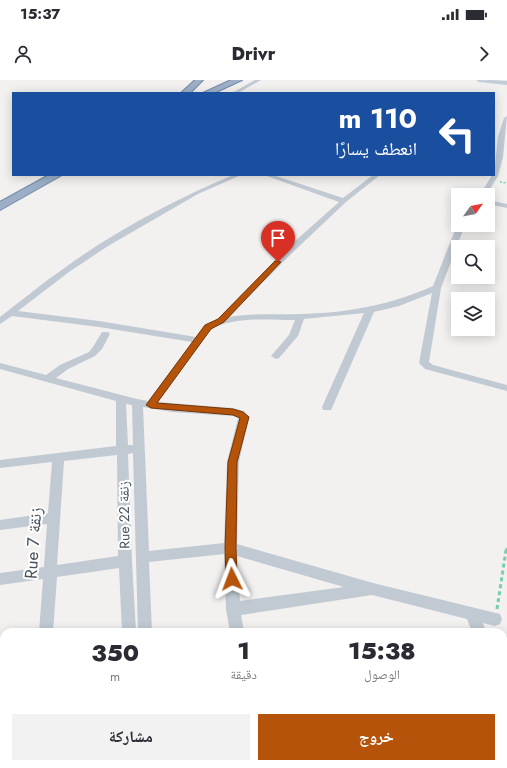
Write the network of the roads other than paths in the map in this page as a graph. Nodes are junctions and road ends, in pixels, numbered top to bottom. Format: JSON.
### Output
{"nodes":[{"id":1,"x":199,"y":80,"type":"edge"},
{"id":2,"x":238,"y":80,"type":"edge"},
{"id":3,"x":259,"y":80,"type":"edge"},
{"id":4,"x":479,"y":80,"type":"edge"},
{"id":5,"x":487,"y":80,"type":"edge"},
{"id":6,"x":493,"y":80,"type":"edge"},
{"id":7,"x":208,"y":82,"type":"dead end"},
{"id":8,"x":507,"y":82,"type":"edge"},
{"id":9,"x":186,"y":92,"type":"edge"},
{"id":10,"x":194,"y":92,"type":"edge"},
{"id":11,"x":209,"y":92,"type":"edge"},
{"id":12,"x":235,"y":92,"type":"edge"},
{"id":13,"x":507,"y":119,"type":"edge"},
{"id":14,"x":504,"y":138,"type":"edge"},
{"id":15,"x":500,"y":158,"type":"edge"},
{"id":16,"x":43,"y":176,"type":"edge"},
{"id":17,"x":55,"y":176,"type":"edge"},
{"id":18,"x":236,"y":176,"type":"edge"},
{"id":19,"x":270,"y":176,"type":"edge"},
{"id":20,"x":376,"y":176,"type":"edge"},
{"id":21,"x":34,"y":181,"type":"junction"},
{"id":22,"x":488,"y":188,"type":"edge"},
{"id":23,"x":0,"y":196,"type":"edge"},
{"id":24,"x":0,"y":200,"type":"edge"},
{"id":25,"x":344,"y":201,"type":"junction"},
{"id":26,"x":495,"y":203,"type":"edge"},
{"id":27,"x":507,"y":206,"type":"edge"},
{"id":28,"x":0,"y":207,"type":"edge"},
{"id":29,"x":458,"y":232,"type":"edge"},
{"id":30,"x":436,"y":288,"type":"junction"},
{"id":31,"x":370,"y":310,"type":"junction"},
{"id":32,"x":12,"y":313,"type":"junction"},
{"id":33,"x":301,"y":317,"type":"junction"},
{"id":34,"x":221,"y":320,"type":"junction"},
{"id":35,"x":0,"y":322,"type":"edge"},
{"id":36,"x":105,"y":334,"type":"dead end"},
{"id":37,"x":198,"y":340,"type":"junction"},
{"id":38,"x":276,"y":356,"type":"dead end"},
{"id":39,"x":0,"y":366,"type":"edge"},
{"id":40,"x":48,"y":379,"type":"junction"},
{"id":41,"x":507,"y":388,"type":"edge"},
{"id":42,"x":120,"y":399,"type":"junction"},
{"id":43,"x":137,"y":403,"type":"junction"},
{"id":44,"x":151,"y":405,"type":"junction"},
{"id":45,"x":327,"y":406,"type":"dead end"},
{"id":46,"x":138,"y":448,"type":"junction"},
{"id":47,"x":123,"y":449,"type":"junction"},
{"id":48,"x":58,"y":457,"type":"junction"},
{"id":49,"x":0,"y":464,"type":"edge"},
{"id":50,"x":53,"y":518,"type":"junction"},
{"id":51,"x":0,"y":525,"type":"edge"},
{"id":52,"x":230,"y":548,"type":"junction"},
{"id":53,"x":142,"y":557,"type":"junction"},
{"id":54,"x":125,"y":561,"type":"junction"},
{"id":55,"x":50,"y":572,"type":"junction"},
{"id":56,"x":0,"y":579,"type":"edge"},
{"id":57,"x":373,"y":589,"type":"junction"},
{"id":58,"x":233,"y":609,"type":"junction"},
{"id":59,"x":472,"y":614,"type":"junction"},
{"id":60,"x":495,"y":619,"type":"road end"},
{"id":61,"x":46,"y":628,"type":"edge"},
{"id":62,"x":129,"y":628,"type":"edge"},
{"id":63,"x":146,"y":628,"type":"edge"},
{"id":64,"x":236,"y":628,"type":"edge"},
{"id":65,"x":477,"y":628,"type":"edge"}],
"edges":[{"from":1,"to":9,"type":"highway"},
{"from":2,"to":11,"type":"highway"},
{"from":3,"to":12,"type":"street"},
{"from":4,"to":8,"type":"main road"},
{"from":5,"to":8,"type":"lane"},
{"from":6,"to":8,"type":"lane"},
{"from":7,"to":10,"type":"highway"},
{"from":13,"to":14,"type":"street"},
{"from":14,"to":15,"type":"street"},
{"from":15,"to":22,"type":"street"},
{"from":16,"to":21,"type":"highway"},
{"from":17,"to":28,"type":"highway"},
{"from":18,"to":32,"type":"street"},
{"from":19,"to":25,"type":"street"},
{"from":20,"to":25,"type":"street"},
{"from":21,"to":23,"type":"highway"},
{"from":21,"to":24,"type":"highway"},
{"from":25,"to":34,"type":"street"},
{"from":26,"to":27,"type":"street"},
{"from":29,"to":30,"type":"street"},
{"from":30,"to":31,"type":"street"},
{"from":30,"to":41,"type":"street"},
{"from":31,"to":33,"type":"street"},
{"from":31,"to":45,"type":"street"},
{"from":32,"to":35,"type":"street"},
{"from":32,"to":37,"type":"street"},
{"from":33,"to":34,"type":"street"},
{"from":33,"to":38,"type":"street"},
{"from":34,"to":37,"type":"street"},
{"from":36,"to":40,"type":"street"},
{"from":37,"to":44,"type":"street"},
{"from":39,"to":40,"type":"street"},
{"from":40,"to":42,"type":"street"},
{"from":42,"to":43,"type":"street"},
{"from":42,"to":47,"type":"street","name":"Rue 22 زنقة"},
{"from":43,"to":44,"type":"street"},
{"from":43,"to":46,"type":"street","name":"Rue 22 زنقة"},
{"from":44,"to":52,"type":"street"},
{"from":46,"to":47,"type":"street"},
{"from":46,"to":53,"type":"street","name":"Rue 22 زنقة"},
{"from":47,"to":48,"type":"street"},
{"from":47,"to":54,"type":"street","name":"Rue 22 زنقة"},
{"from":48,"to":49,"type":"street"},
{"from":48,"to":50,"type":"street","name":"Rue 7 زنقة"},
{"from":50,"to":51,"type":"street"},
{"from":50,"to":55,"type":"street","name":"Rue 7 زنقة"},
{"from":52,"to":53,"type":"street"},
{"from":52,"to":57,"type":"street"},
{"from":52,"to":58,"type":"street"},
{"from":53,"to":63,"type":"street","name":"Rue 22 زنقة"},
{"from":54,"to":55,"type":"street"},
{"from":54,"to":62,"type":"street","name":"Rue 22 زنقة"},
{"from":55,"to":56,"type":"street"},
{"from":55,"to":61,"type":"street","name":"Rue 7 زنقة"},
{"from":57,"to":58,"type":"street"},
{"from":57,"to":59,"type":"street"},
{"from":58,"to":64,"type":"street"},
{"from":59,"to":60,"type":"street"},
{"from":59,"to":65,"type":"street"}]}
